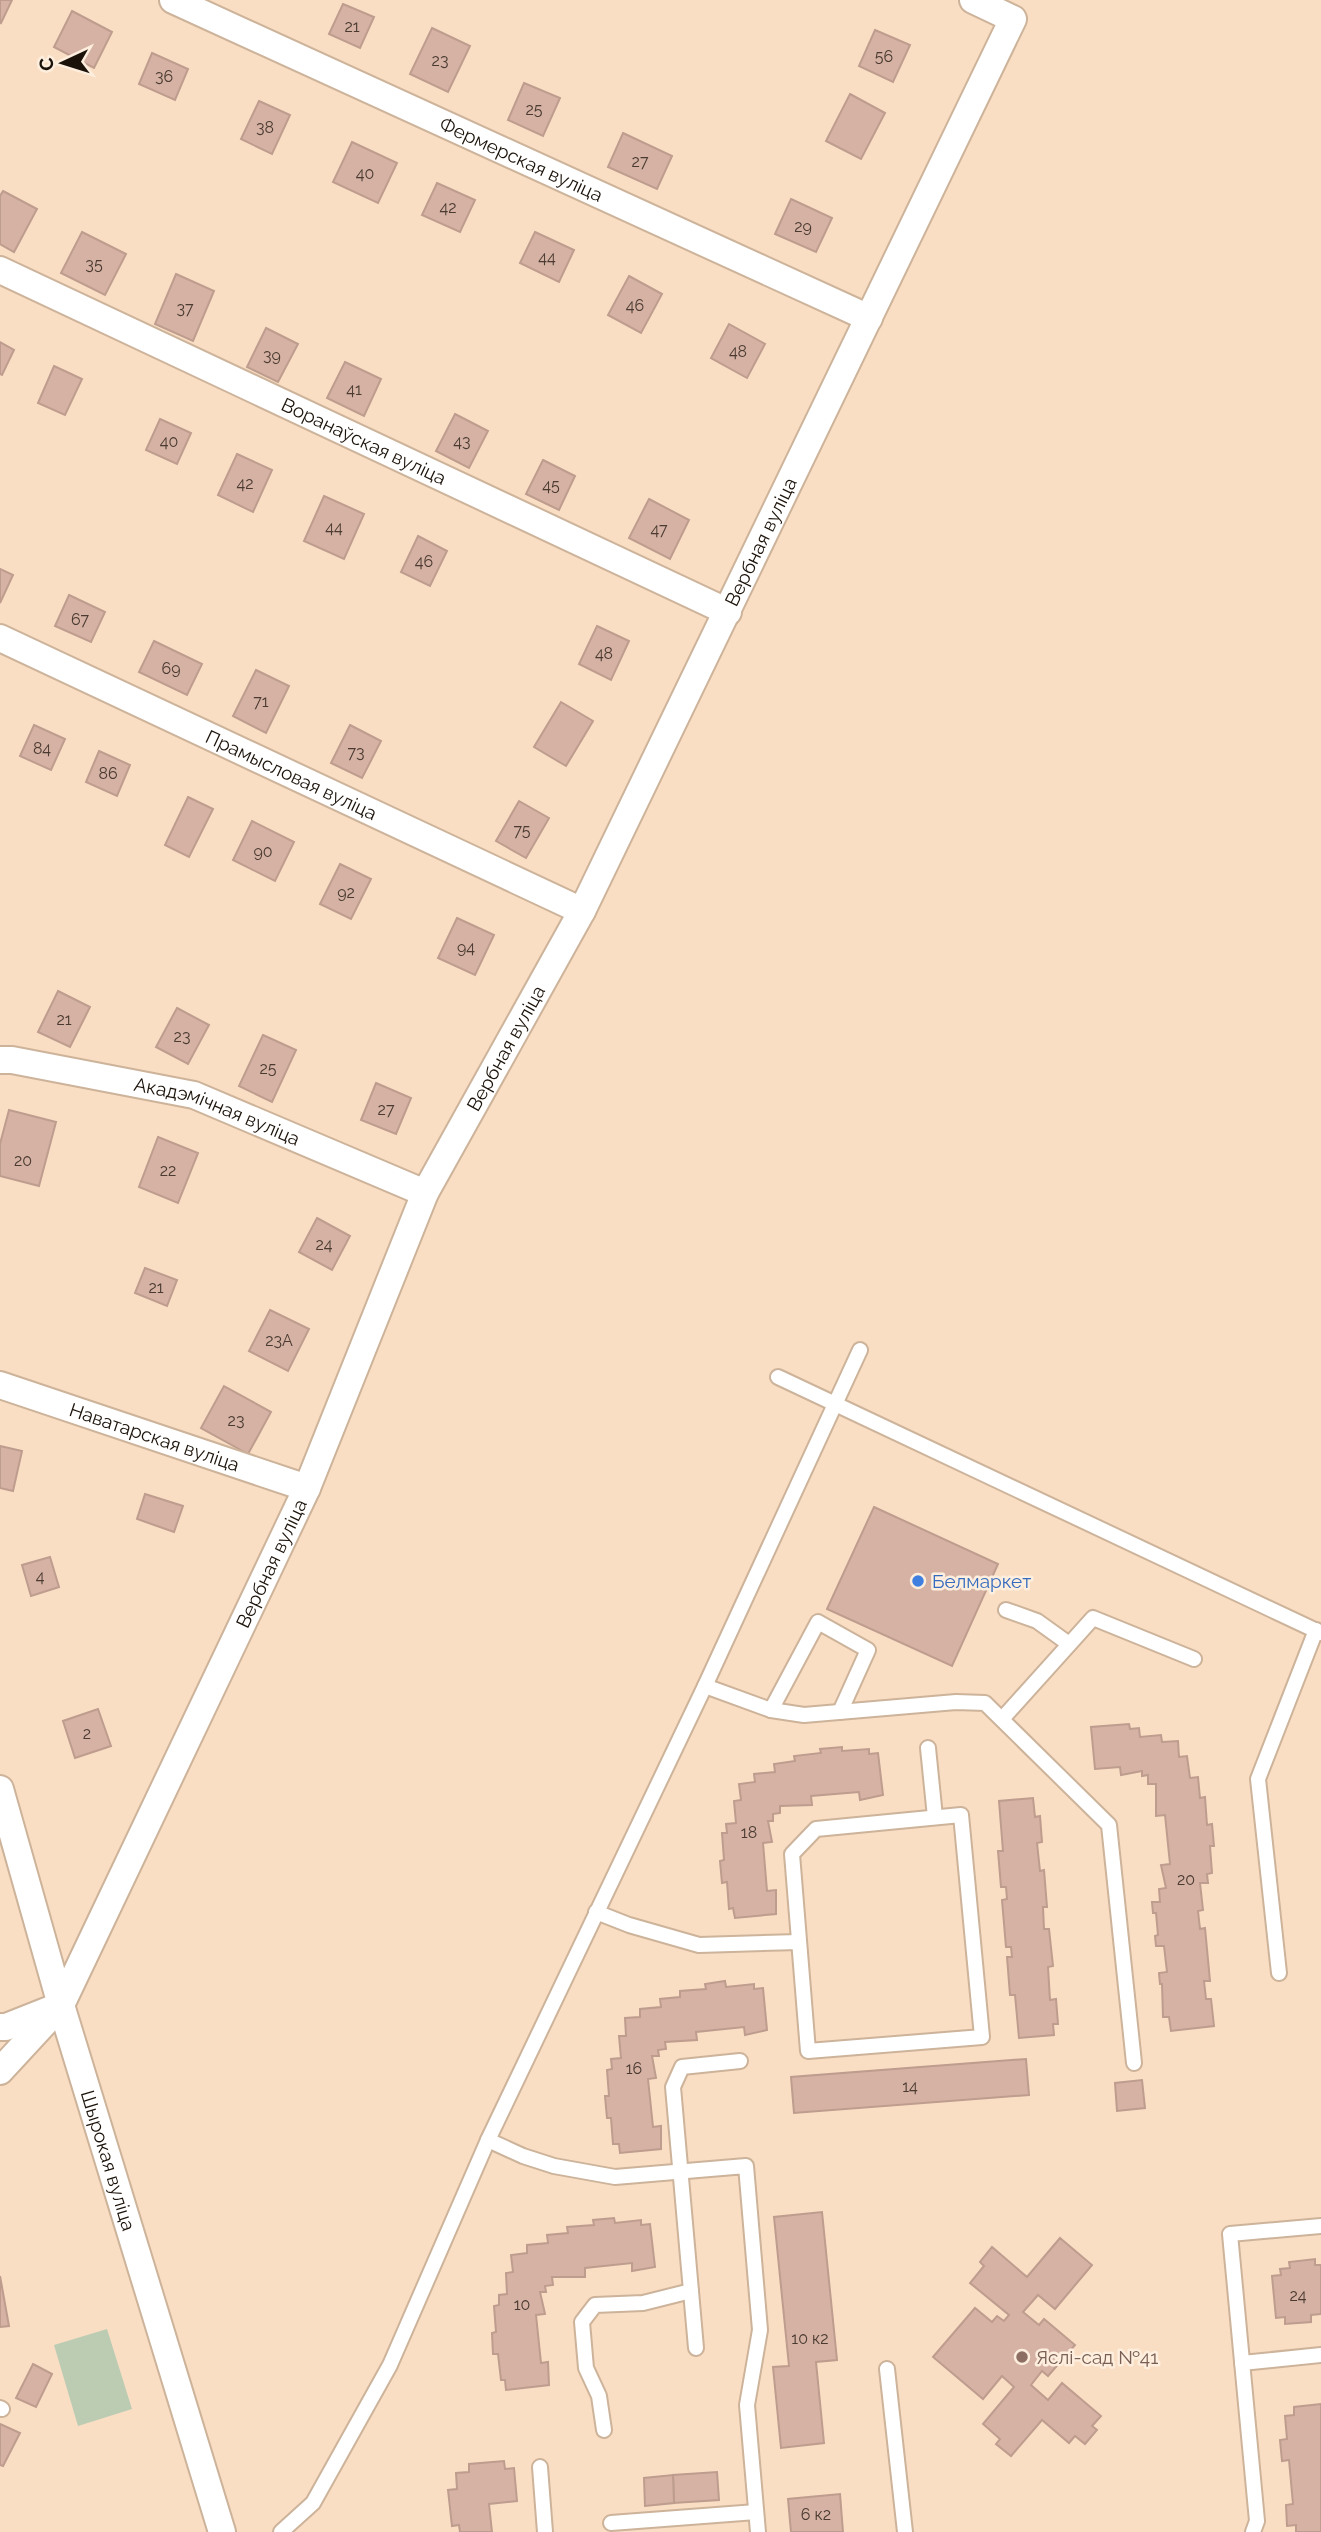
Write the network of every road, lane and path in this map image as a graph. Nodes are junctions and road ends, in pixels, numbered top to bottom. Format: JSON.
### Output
{"nodes":[{"id":1,"x":173,"y":0,"type":"edge"},
{"id":2,"x":973,"y":0,"type":"edge"},
{"id":3,"x":0,"y":270,"type":"edge"},
{"id":4,"x":869,"y":318,"type":"junction"},
{"id":5,"x":728,"y":612,"type":"junction"},
{"id":6,"x":0,"y":638,"type":"edge"},
{"id":7,"x":582,"y":911,"type":"junction"},
{"id":8,"x":0,"y":1060,"type":"edge"},
{"id":9,"x":425,"y":1193,"type":"junction"},
{"id":10,"x":860,"y":1350,"type":"dead end"},
{"id":11,"x":778,"y":1377,"type":"dead end"},
{"id":12,"x":0,"y":1385,"type":"edge"},
{"id":13,"x":835,"y":1405,"type":"junction"},
{"id":14,"x":307,"y":1488,"type":"junction"},
{"id":15,"x":1006,"y":1610,"type":"dead end"},
{"id":16,"x":1319,"y":1631,"type":"edge"},
{"id":17,"x":1069,"y":1644,"type":"junction"},
{"id":18,"x":1194,"y":1659,"type":"dead end"},
{"id":19,"x":705,"y":1686,"type":"junction"},
{"id":20,"x":771,"y":1710,"type":"junction"},
{"id":21,"x":840,"y":1712,"type":"junction"},
{"id":22,"x":1002,"y":1719,"type":"junction"},
{"id":23,"x":928,"y":1748,"type":"dead end"},
{"id":24,"x":0,"y":1788,"type":"edge"},
{"id":25,"x":935,"y":1817,"type":"junction"},
{"id":26,"x":596,"y":1912,"type":"junction"},
{"id":27,"x":799,"y":1942,"type":"junction"},
{"id":28,"x":1279,"y":1972,"type":"dead end"},
{"id":29,"x":61,"y":2004,"type":"junction"},
{"id":30,"x":0,"y":2027,"type":"edge"},
{"id":31,"x":740,"y":2061,"type":"dead end"},
{"id":32,"x":1134,"y":2063,"type":"dead end"},
{"id":33,"x":0,"y":2071,"type":"edge"},
{"id":34,"x":488,"y":2140,"type":"junction"},
{"id":35,"x":680,"y":2172,"type":"junction"},
{"id":36,"x":1321,"y":2226,"type":"edge"},
{"id":37,"x":691,"y":2291,"type":"junction"},
{"id":38,"x":696,"y":2348,"type":"dead end"},
{"id":39,"x":1321,"y":2355,"type":"edge"},
{"id":40,"x":1242,"y":2363,"type":"junction"},
{"id":41,"x":887,"y":2369,"type":"dead end"},
{"id":42,"x":604,"y":2430,"type":"dead end"},
{"id":43,"x":540,"y":2467,"type":"dead end"},
{"id":44,"x":756,"y":2512,"type":"junction"},
{"id":45,"x":611,"y":2523,"type":"dead end"},
{"id":46,"x":222,"y":2532,"type":"edge"},
{"id":47,"x":281,"y":2532,"type":"edge"},
{"id":48,"x":545,"y":2532,"type":"edge"},
{"id":49,"x":758,"y":2532,"type":"edge"},
{"id":50,"x":905,"y":2532,"type":"edge"},
{"id":51,"x":1253,"y":2532,"type":"edge"}],
"edges":[{"from":1,"to":4,"type":"street","name":"Фермерская вуліца"},
{"from":2,"to":4,"type":"street","name":"Вербная вуліца"},
{"from":3,"to":5,"type":"street","name":"Воранаўская вуліца"},
{"from":4,"to":5,"type":"street","name":"Вербная вуліца"},
{"from":5,"to":7,"type":"street","name":"Вербная вуліца"},
{"from":6,"to":7,"type":"street","name":"Прамысловая вуліца"},
{"from":7,"to":9,"type":"street","name":"Вербная вуліца"},
{"from":8,"to":9,"type":"street","name":"Акадэмічная вуліца"},
{"from":9,"to":14,"type":"street","name":"Вербная вуліца"},
{"from":10,"to":13,"type":"lane"},
{"from":11,"to":13,"type":"lane"},
{"from":12,"to":14,"type":"street","name":"Наватарская вуліца"},
{"from":13,"to":16,"type":"lane"},
{"from":13,"to":19,"type":"lane"},
{"from":14,"to":29,"type":"street","name":"Вербная вуліца"},
{"from":15,"to":17,"type":"lane"},
{"from":16,"to":28,"type":"lane"},
{"from":17,"to":18,"type":"lane"},
{"from":17,"to":22,"type":"lane"},
{"from":19,"to":20,"type":"lane"},
{"from":19,"to":26,"type":"lane"},
{"from":20,"to":21,"type":"lane"},
{"from":20,"to":21,"type":"lane"},
{"from":21,"to":22,"type":"lane"},
{"from":22,"to":32,"type":"lane"},
{"from":23,"to":25,"type":"lane"},
{"from":24,"to":29,"type":"street","name":"Шырокая вуліца"},
{"from":25,"to":27,"type":"lane"},
{"from":25,"to":27,"type":"lane"},
{"from":26,"to":27,"type":"lane"},
{"from":26,"to":34,"type":"lane"},
{"from":29,"to":30,"type":"street"},
{"from":29,"to":33,"type":"street","name":"Вербная вуліца"},
{"from":29,"to":46,"type":"street","name":"Шырокая вуліца"},
{"from":31,"to":35,"type":"lane"},
{"from":34,"to":35,"type":"lane"},
{"from":34,"to":47,"type":"lane"},
{"from":35,"to":37,"type":"lane"},
{"from":35,"to":44,"type":"lane"},
{"from":36,"to":40,"type":"lane"},
{"from":37,"to":38,"type":"lane"},
{"from":37,"to":42,"type":"lane"},
{"from":39,"to":40,"type":"lane"},
{"from":40,"to":51,"type":"lane"},
{"from":41,"to":50,"type":"lane"},
{"from":43,"to":48,"type":"lane"},
{"from":44,"to":45,"type":"lane"},
{"from":44,"to":49,"type":"lane"}]}
